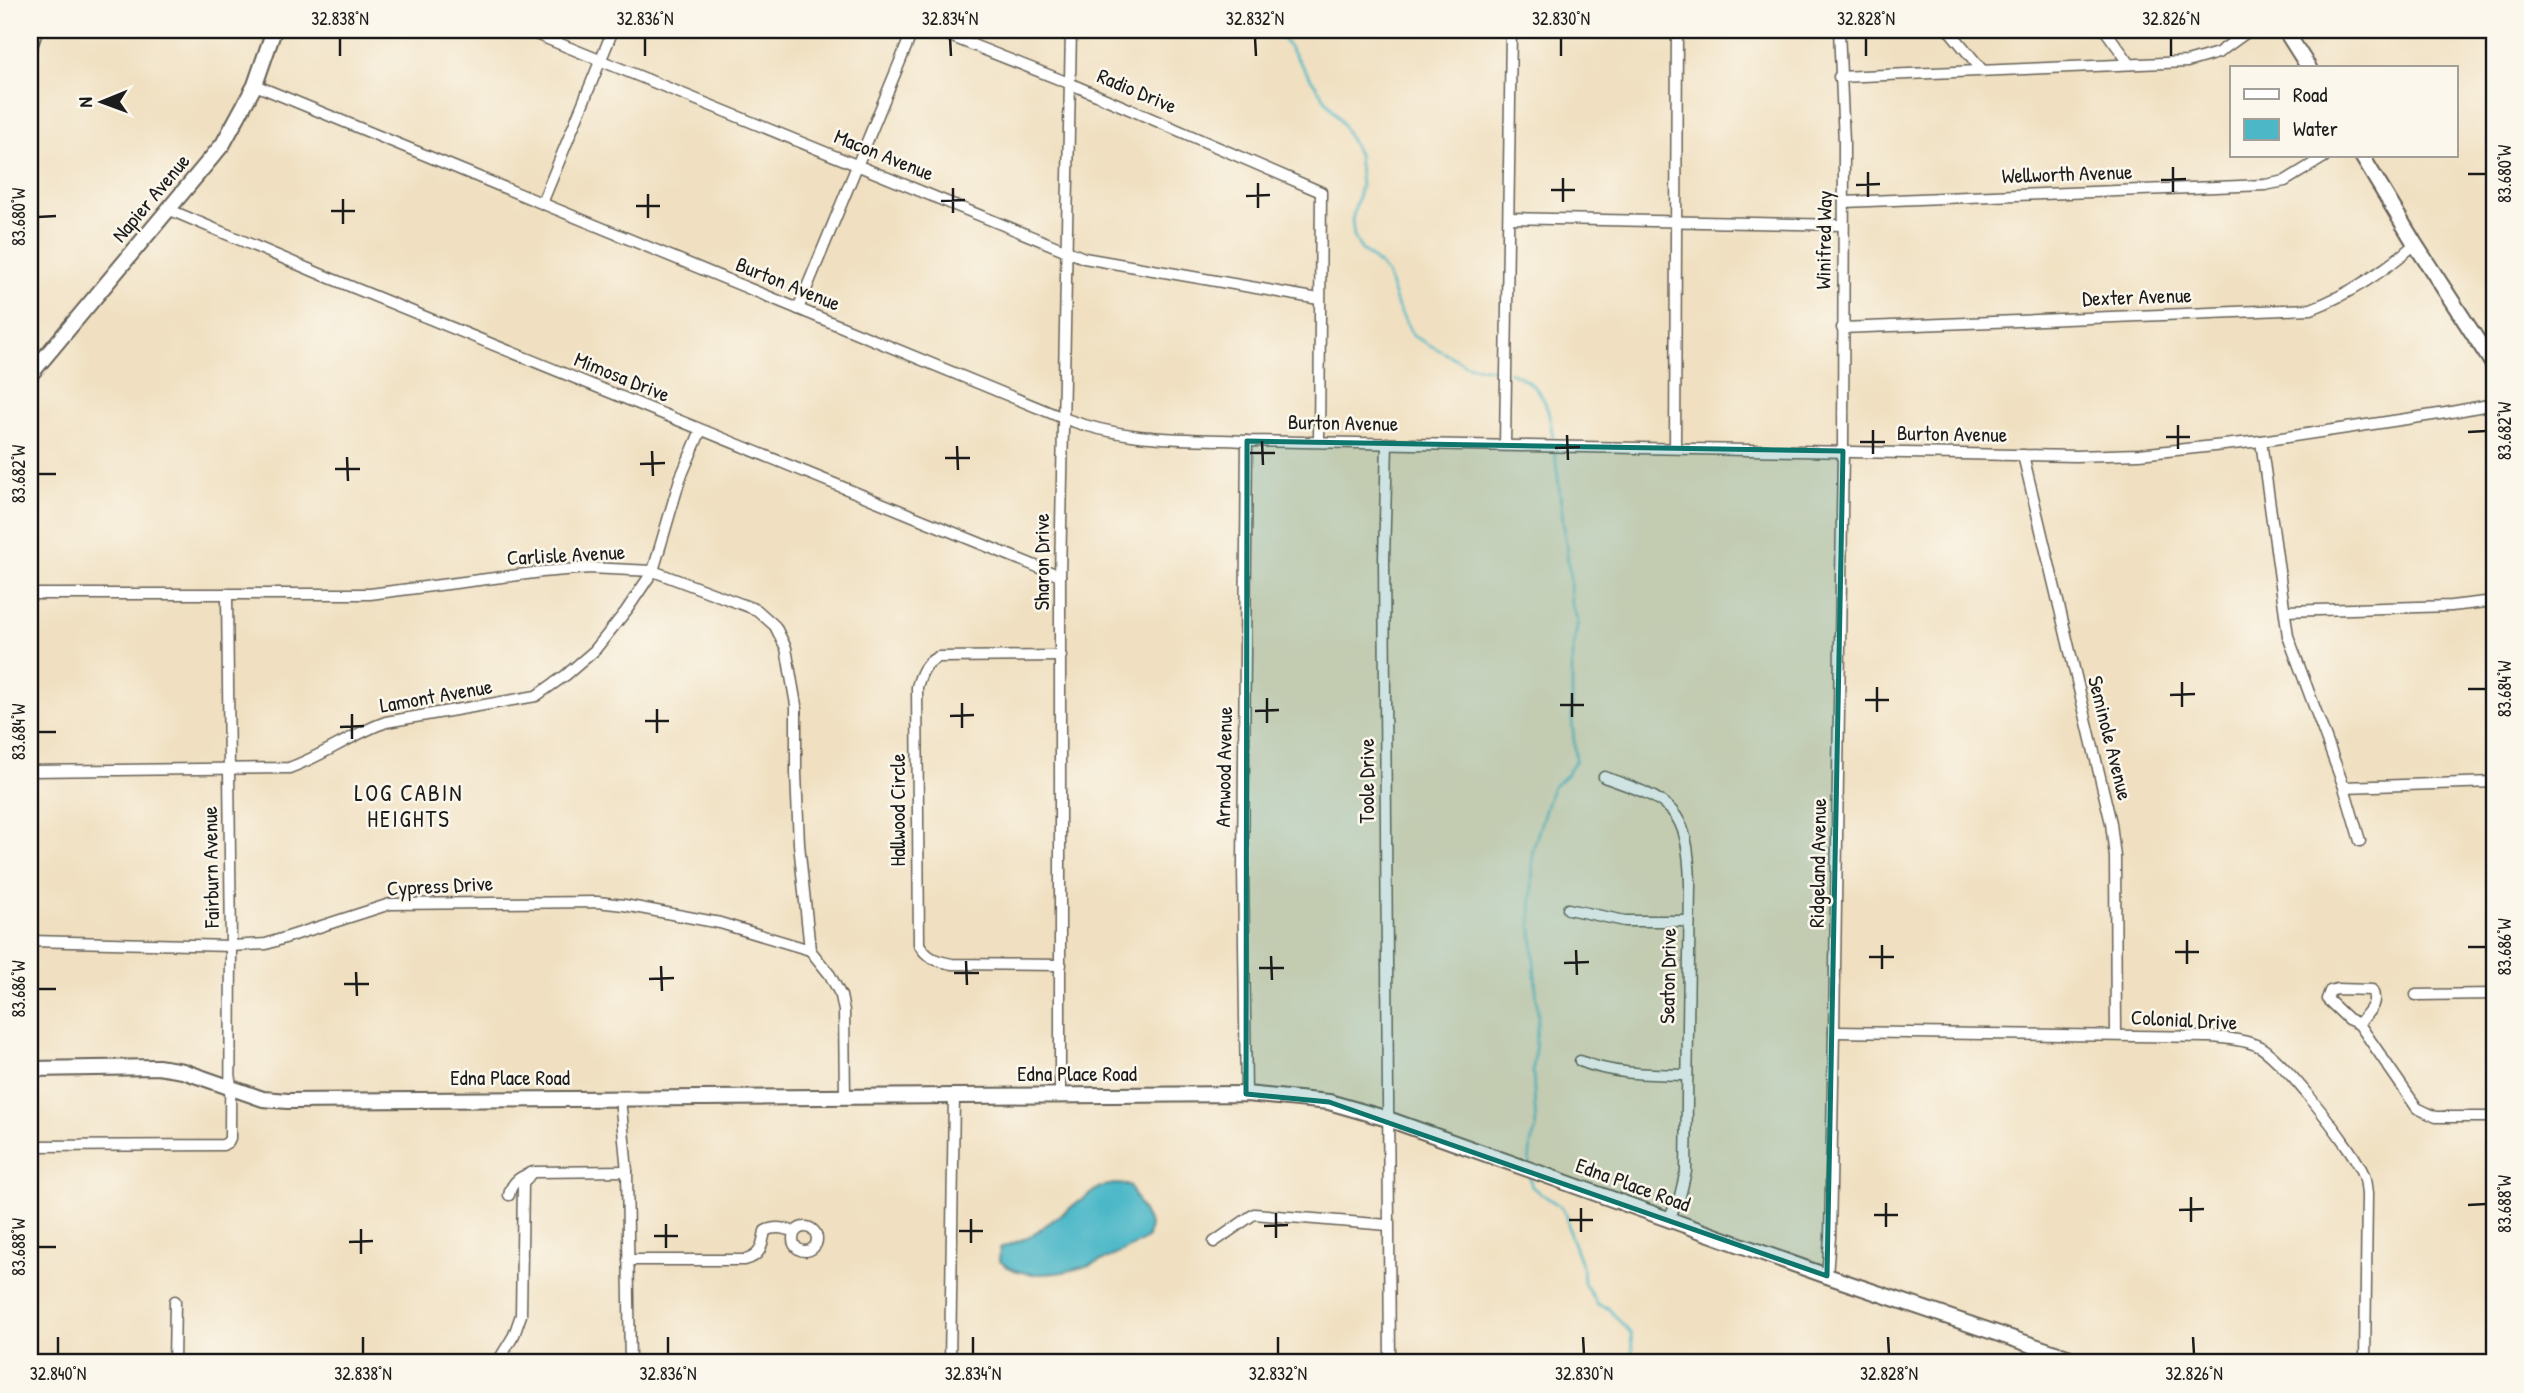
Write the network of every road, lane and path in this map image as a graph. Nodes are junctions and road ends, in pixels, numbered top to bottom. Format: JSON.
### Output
{"nodes":[{"id":1,"x":35,"y":30,"type":"edge"},
{"id":2,"x":274,"y":30,"type":"edge"},
{"id":3,"x":526,"y":30,"type":"edge"},
{"id":4,"x":613,"y":30,"type":"edge"},
{"id":5,"x":913,"y":30,"type":"edge"},
{"id":6,"x":935,"y":30,"type":"edge"},
{"id":7,"x":1071,"y":30,"type":"edge"},
{"id":8,"x":1511,"y":30,"type":"edge"},
{"id":9,"x":1677,"y":30,"type":"edge"},
{"id":10,"x":1839,"y":30,"type":"edge"},
{"id":11,"x":1949,"y":30,"type":"edge"},
{"id":12,"x":2105,"y":30,"type":"edge"},
{"id":13,"x":2250,"y":30,"type":"edge"},
{"id":14,"x":2285,"y":30,"type":"edge"},
{"id":15,"x":30,"y":44,"type":"edge"},
{"id":16,"x":600,"y":60,"type":"junction"},
{"id":17,"x":2130,"y":64,"type":"junction"},
{"id":18,"x":2308,"y":66,"type":"edge"},
{"id":19,"x":1982,"y":70,"type":"junction"},
{"id":20,"x":1839,"y":78,"type":"junction"},
{"id":21,"x":1071,"y":83,"type":"junction"},
{"id":22,"x":255,"y":85,"type":"junction"},
{"id":23,"x":2323,"y":158,"type":"edge"},
{"id":24,"x":2363,"y":158,"type":"edge"},
{"id":25,"x":858,"y":165,"type":"junction"},
{"id":26,"x":1844,"y":202,"type":"junction"},
{"id":27,"x":542,"y":203,"type":"junction"},
{"id":28,"x":170,"y":209,"type":"junction"},
{"id":29,"x":1509,"y":218,"type":"junction"},
{"id":30,"x":1675,"y":222,"type":"junction"},
{"id":31,"x":1843,"y":225,"type":"junction"},
{"id":32,"x":2414,"y":244,"type":"junction"},
{"id":33,"x":1068,"y":251,"type":"junction"},
{"id":34,"x":1319,"y":299,"type":"junction"},
{"id":35,"x":798,"y":309,"type":"junction"},
{"id":36,"x":1842,"y":328,"type":"junction"},
{"id":37,"x":2494,"y":366,"type":"edge"},
{"id":38,"x":30,"y":375,"type":"edge"},
{"id":39,"x":2494,"y":404,"type":"edge"},
{"id":40,"x":1063,"y":418,"type":"junction"},
{"id":41,"x":701,"y":430,"type":"junction"},
{"id":42,"x":1247,"y":441,"type":"junction"},
{"id":43,"x":1319,"y":441,"type":"junction"},
{"id":44,"x":2261,"y":441,"type":"junction"},
{"id":45,"x":1387,"y":443,"type":"junction"},
{"id":46,"x":1505,"y":445,"type":"junction"},
{"id":47,"x":1675,"y":447,"type":"junction"},
{"id":48,"x":1843,"y":451,"type":"junction"},
{"id":49,"x":2023,"y":455,"type":"junction"},
{"id":50,"x":653,"y":571,"type":"junction"},
{"id":51,"x":1060,"y":576,"type":"junction"},
{"id":52,"x":30,"y":594,"type":"edge"},
{"id":53,"x":227,"y":596,"type":"junction"},
{"id":54,"x":2494,"y":601,"type":"edge"},
{"id":55,"x":2285,"y":611,"type":"junction"},
{"id":56,"x":1060,"y":656,"type":"junction"},
{"id":57,"x":229,"y":770,"type":"junction"},
{"id":58,"x":30,"y":771,"type":"edge"},
{"id":59,"x":1604,"y":777,"type":"dead end"},
{"id":60,"x":2494,"y":782,"type":"edge"},
{"id":61,"x":2344,"y":787,"type":"junction"},
{"id":62,"x":2360,"y":841,"type":"dead end"},
{"id":63,"x":1568,"y":909,"type":"dead end"},
{"id":64,"x":1688,"y":922,"type":"junction"},
{"id":65,"x":30,"y":942,"type":"edge"},
{"id":66,"x":231,"y":946,"type":"junction"},
{"id":67,"x":810,"y":950,"type":"junction"},
{"id":68,"x":1061,"y":965,"type":"junction"},
{"id":69,"x":2494,"y":994,"type":"edge"},
{"id":70,"x":2416,"y":995,"type":"dead end"},
{"id":71,"x":2359,"y":1024,"type":"junction"},
{"id":72,"x":1834,"y":1032,"type":"junction"},
{"id":73,"x":2116,"y":1035,"type":"junction"},
{"id":74,"x":1580,"y":1061,"type":"dead end"},
{"id":75,"x":30,"y":1069,"type":"edge"},
{"id":76,"x":1686,"y":1075,"type":"junction"},
{"id":77,"x":230,"y":1089,"type":"junction"},
{"id":78,"x":1246,"y":1094,"type":"junction"},
{"id":79,"x":1060,"y":1096,"type":"junction"},
{"id":80,"x":845,"y":1097,"type":"junction"},
{"id":81,"x":954,"y":1097,"type":"junction"},
{"id":82,"x":620,"y":1098,"type":"junction"},
{"id":83,"x":2494,"y":1117,"type":"edge"},
{"id":84,"x":1388,"y":1119,"type":"junction"},
{"id":85,"x":30,"y":1146,"type":"edge"},
{"id":86,"x":627,"y":1171,"type":"junction"},
{"id":87,"x":531,"y":1173,"type":"junction"},
{"id":88,"x":509,"y":1195,"type":"dead end"},
{"id":89,"x":1668,"y":1220,"type":"junction"},
{"id":90,"x":1388,"y":1225,"type":"junction"},
{"id":91,"x":794,"y":1232,"type":"dead end"},
{"id":92,"x":1214,"y":1242,"type":"dead end"},
{"id":93,"x":628,"y":1260,"type":"junction"},
{"id":94,"x":1827,"y":1276,"type":"junction"},
{"id":95,"x":175,"y":1301,"type":"dead end"},
{"id":96,"x":174,"y":1363,"type":"edge"},
{"id":97,"x":497,"y":1363,"type":"edge"},
{"id":98,"x":630,"y":1363,"type":"edge"},
{"id":99,"x":950,"y":1363,"type":"edge"},
{"id":100,"x":1390,"y":1363,"type":"edge"},
{"id":101,"x":2085,"y":1363,"type":"edge"},
{"id":102,"x":2365,"y":1363,"type":"edge"}],
"edges":[{"from":1,"to":15,"type":"street"},
{"from":2,"to":22,"type":"street","name":"Napier Avenue"},
{"from":3,"to":16,"type":"street","name":"Macon Avenue"},
{"from":4,"to":16,"type":"street"},
{"from":5,"to":25,"type":"street"},
{"from":6,"to":21,"type":"street","name":"Radio Drive"},
{"from":7,"to":21,"type":"street","name":"Sharon Drive"},
{"from":8,"to":29,"type":"street"},
{"from":9,"to":30,"type":"street"},
{"from":10,"to":20,"type":"street","name":"Winifred Way"},
{"from":11,"to":19,"type":"street"},
{"from":12,"to":17,"type":"street"},
{"from":13,"to":17,"type":"street"},
{"from":14,"to":18,"type":"street"},
{"from":16,"to":25,"type":"street","name":"Macon Avenue"},
{"from":16,"to":27,"type":"street"},
{"from":17,"to":19,"type":"street"},
{"from":19,"to":20,"type":"street"},
{"from":20,"to":26,"type":"street","name":"Winifred Way"},
{"from":21,"to":33,"type":"street","name":"Sharon Drive"},
{"from":21,"to":34,"type":"street","name":"Radio Drive"},
{"from":22,"to":27,"type":"street","name":"Burton Avenue"},
{"from":22,"to":28,"type":"street","name":"Napier Avenue"},
{"from":23,"to":26,"type":"street","name":"Wellworth Avenue"},
{"from":24,"to":32,"type":"street"},
{"from":25,"to":33,"type":"street","name":"Macon Avenue"},
{"from":25,"to":35,"type":"street"},
{"from":26,"to":31,"type":"street","name":"Winifred Way"},
{"from":27,"to":35,"type":"street","name":"Burton Avenue"},
{"from":28,"to":38,"type":"street","name":"Napier Avenue"},
{"from":28,"to":41,"type":"street","name":"Mimosa Drive"},
{"from":29,"to":30,"type":"street"},
{"from":29,"to":46,"type":"street"},
{"from":30,"to":31,"type":"street"},
{"from":30,"to":47,"type":"street"},
{"from":31,"to":36,"type":"street","name":"Winifred Way"},
{"from":32,"to":36,"type":"street","name":"Dexter Avenue"},
{"from":32,"to":37,"type":"street"},
{"from":33,"to":34,"type":"street","name":"Macon Avenue"},
{"from":33,"to":40,"type":"street","name":"Sharon Drive"},
{"from":34,"to":43,"type":"street"},
{"from":35,"to":40,"type":"street","name":"Burton Avenue"},
{"from":36,"to":48,"type":"street","name":"Winifred Way"},
{"from":39,"to":44,"type":"street","name":"Burton Avenue"},
{"from":40,"to":42,"type":"street","name":"Burton Avenue"},
{"from":40,"to":51,"type":"street","name":"Sharon Drive"},
{"from":41,"to":50,"type":"street","name":"Lamont Avenue"},
{"from":41,"to":51,"type":"street","name":"Mimosa Drive"},
{"from":42,"to":43,"type":"street","name":"Burton Avenue"},
{"from":42,"to":78,"type":"street","name":"Arnwood Avenue"},
{"from":43,"to":45,"type":"street","name":"Burton Avenue"},
{"from":44,"to":49,"type":"street","name":"Burton Avenue"},
{"from":44,"to":55,"type":"street"},
{"from":45,"to":46,"type":"street","name":"Burton Avenue"},
{"from":45,"to":84,"type":"street","name":"Toole Drive"},
{"from":46,"to":47,"type":"street","name":"Burton Avenue"},
{"from":47,"to":48,"type":"street","name":"Burton Avenue"},
{"from":48,"to":49,"type":"street","name":"Burton Avenue"},
{"from":48,"to":72,"type":"street","name":"Ridgeland Avenue"},
{"from":49,"to":73,"type":"street","name":"Seminole Avenue"},
{"from":50,"to":53,"type":"street","name":"Carlisle Avenue"},
{"from":50,"to":57,"type":"street","name":"Lamont Avenue"},
{"from":50,"to":67,"type":"street","name":"Carlisle Avenue"},
{"from":51,"to":56,"type":"street","name":"Sharon Drive"},
{"from":52,"to":53,"type":"street","name":"Carlisle Avenue"},
{"from":53,"to":57,"type":"street","name":"Fairburn Avenue"},
{"from":54,"to":55,"type":"street"},
{"from":55,"to":61,"type":"street"},
{"from":56,"to":68,"type":"street","name":"Sharon Drive"},
{"from":56,"to":68,"type":"street","name":"Hallwood Circle"},
{"from":57,"to":58,"type":"street","name":"Lamont Avenue"},
{"from":57,"to":66,"type":"street","name":"Fairburn Avenue"},
{"from":59,"to":64,"type":"street","name":"Seaton Drive"},
{"from":60,"to":61,"type":"street"},
{"from":61,"to":62,"type":"street"},
{"from":63,"to":64,"type":"street"},
{"from":64,"to":76,"type":"street","name":"Seaton Drive"},
{"from":65,"to":66,"type":"street","name":"Cypress Drive"},
{"from":66,"to":67,"type":"street","name":"Cypress Drive"},
{"from":66,"to":77,"type":"street","name":"Fairburn Avenue"},
{"from":67,"to":80,"type":"street"},
{"from":68,"to":79,"type":"street","name":"Sharon Drive"},
{"from":69,"to":70,"type":"street"},
{"from":71,"to":71,"type":"street"},
{"from":71,"to":83,"type":"street"},
{"from":72,"to":73,"type":"street","name":"Colonial Drive"},
{"from":72,"to":94,"type":"street","name":"Ridgeland Avenue"},
{"from":73,"to":102,"type":"street","name":"Colonial Drive"},
{"from":74,"to":76,"type":"street"},
{"from":75,"to":77,"type":"street","name":"Edna Place Road"},
{"from":76,"to":89,"type":"street","name":"Seaton Drive"},
{"from":77,"to":82,"type":"street","name":"Edna Place Road"},
{"from":77,"to":85,"type":"street","name":"Fairburn Avenue"},
{"from":78,"to":79,"type":"street","name":"Edna Place Road"},
{"from":78,"to":84,"type":"street","name":"Edna Place Road"},
{"from":79,"to":81,"type":"street","name":"Edna Place Road"},
{"from":80,"to":81,"type":"street","name":"Edna Place Road"},
{"from":80,"to":82,"type":"street","name":"Edna Place Road"},
{"from":81,"to":99,"type":"street"},
{"from":82,"to":86,"type":"street"},
{"from":84,"to":89,"type":"street","name":"Edna Place Road"},
{"from":84,"to":90,"type":"street","name":"Toole Drive"},
{"from":86,"to":87,"type":"street"},
{"from":86,"to":93,"type":"street"},
{"from":87,"to":88,"type":"street"},
{"from":87,"to":97,"type":"street"},
{"from":89,"to":94,"type":"street","name":"Edna Place Road"},
{"from":90,"to":92,"type":"street"},
{"from":90,"to":100,"type":"street","name":"Toole Drive"},
{"from":91,"to":93,"type":"street"},
{"from":93,"to":98,"type":"street"},
{"from":94,"to":101,"type":"street","name":"Edna Place Road"},
{"from":95,"to":96,"type":"street"}]}
